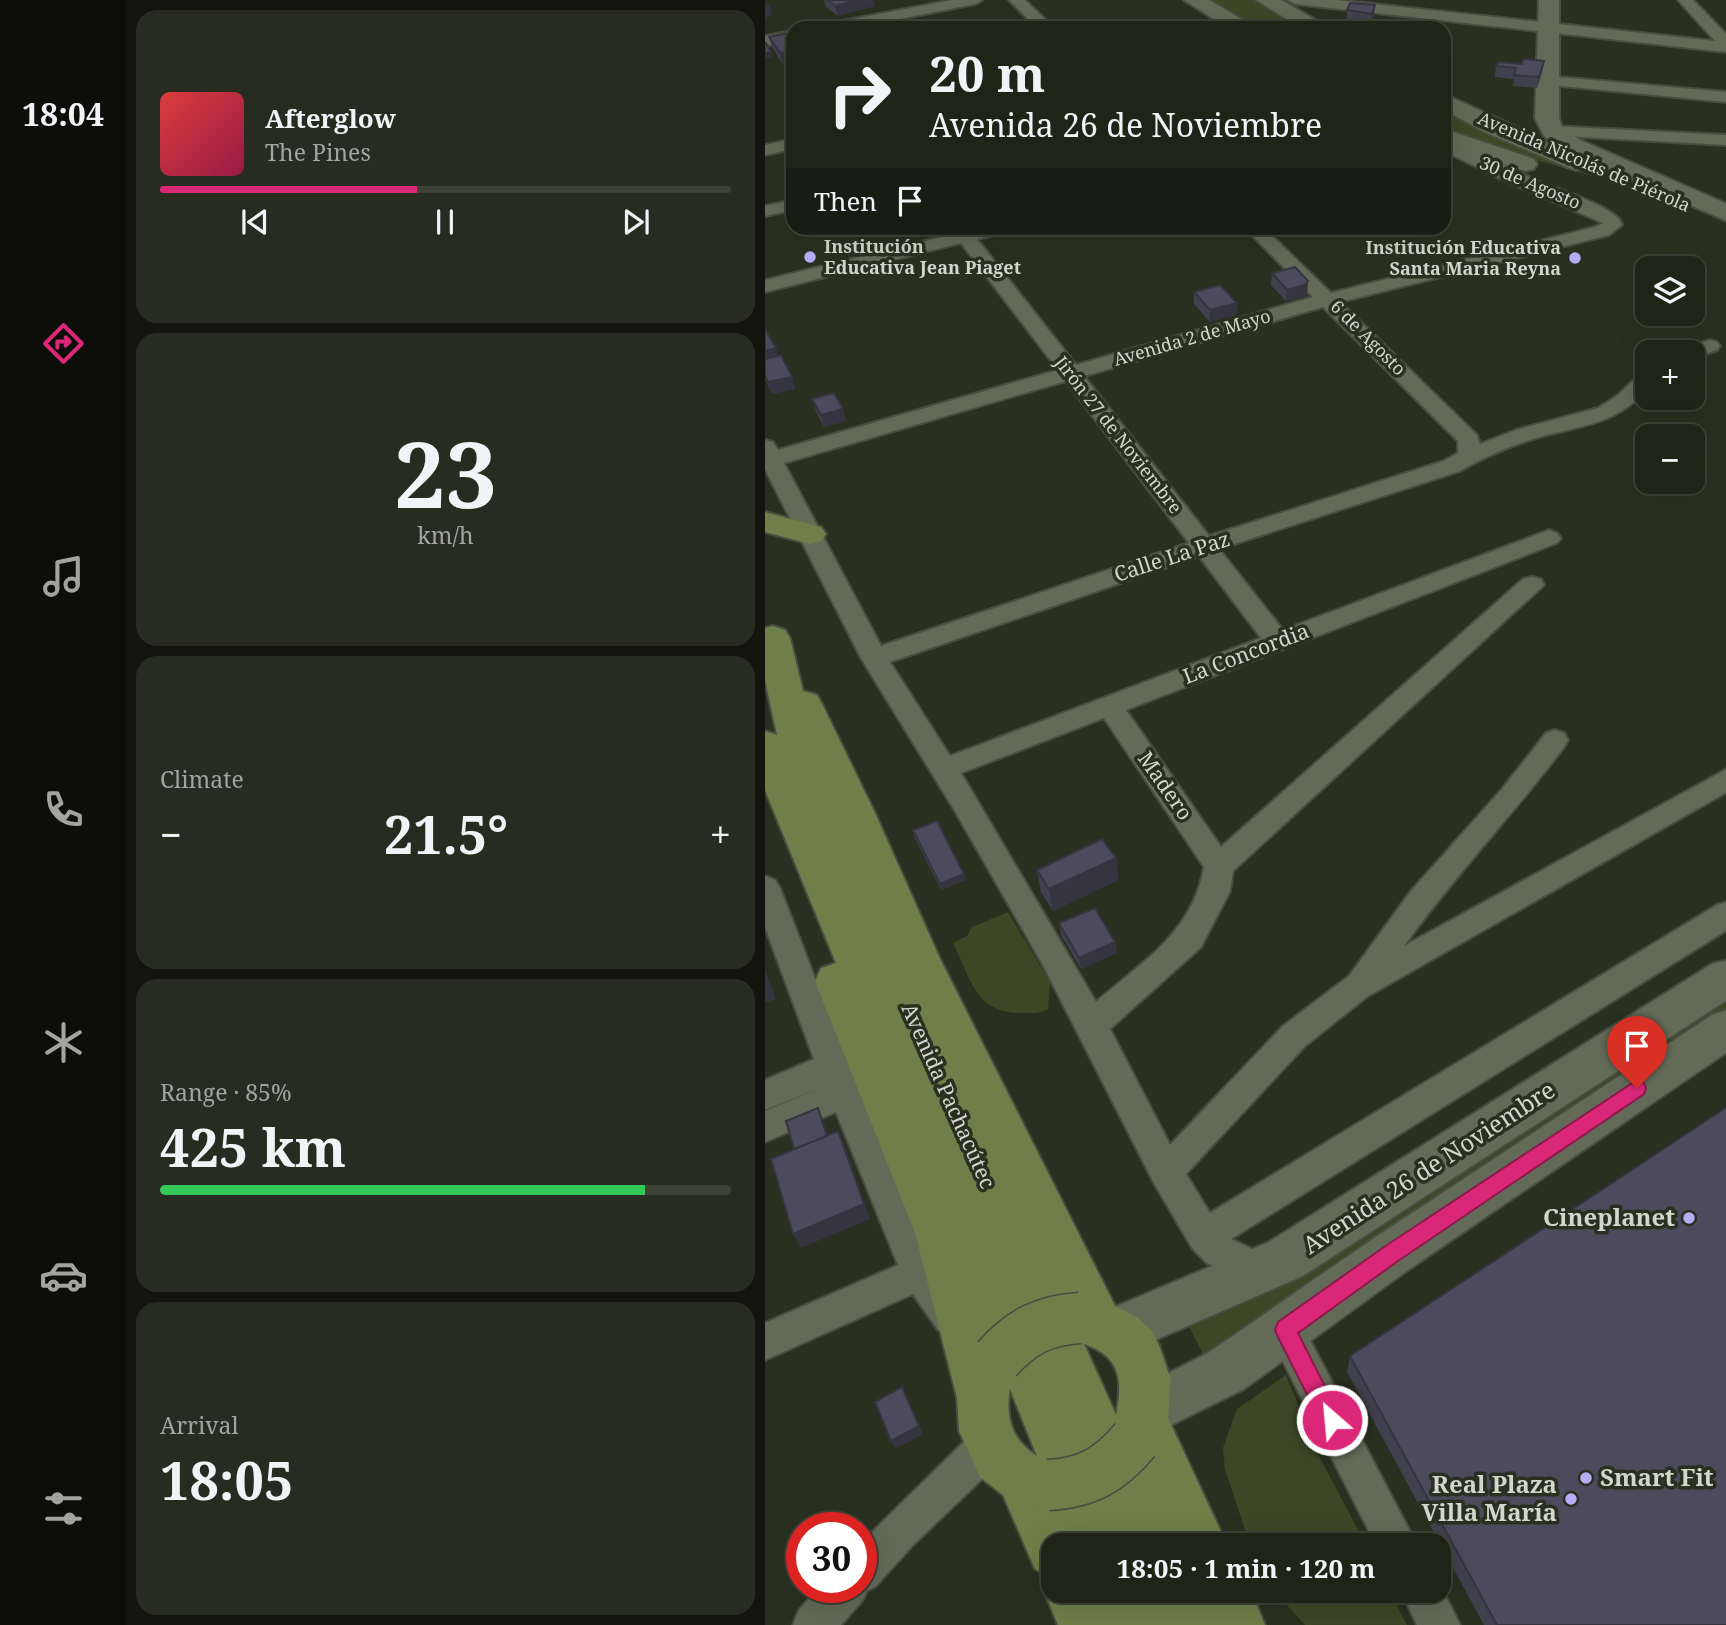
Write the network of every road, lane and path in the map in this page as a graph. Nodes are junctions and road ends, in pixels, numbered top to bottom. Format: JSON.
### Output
{"nodes":[{"id":1,"x":975,"y":0,"type":"edge"},
{"id":2,"x":1016,"y":0,"type":"edge"},
{"id":3,"x":1194,"y":0,"type":"edge"},
{"id":4,"x":1266,"y":0,"type":"edge"},
{"id":5,"x":1295,"y":0,"type":"edge"},
{"id":6,"x":1549,"y":0,"type":"edge"},
{"id":7,"x":1685,"y":0,"type":"edge"},
{"id":8,"x":1340,"y":3,"type":"edge"},
{"id":9,"x":868,"y":21,"type":"edge"},
{"id":10,"x":1038,"y":21,"type":"edge"},
{"id":11,"x":1231,"y":21,"type":"edge"},
{"id":12,"x":1303,"y":21,"type":"edge"},
{"id":13,"x":1325,"y":21,"type":"edge"},
{"id":14,"x":1549,"y":28,"type":"junction"},
{"id":15,"x":786,"y":37,"type":"edge"},
{"id":16,"x":765,"y":41,"type":"edge"},
{"id":17,"x":1726,"y":46,"type":"edge"},
{"id":18,"x":1547,"y":81,"type":"junction"},
{"id":19,"x":1726,"y":97,"type":"edge"},
{"id":20,"x":1451,"y":104,"type":"edge"},
{"id":21,"x":1552,"y":131,"type":"junction"},
{"id":22,"x":1451,"y":139,"type":"edge"},
{"id":23,"x":1726,"y":140,"type":"edge"},
{"id":24,"x":786,"y":146,"type":"edge"},
{"id":25,"x":1451,"y":147,"type":"edge"},
{"id":26,"x":765,"y":150,"type":"edge"},
{"id":27,"x":1587,"y":182,"type":"dead end"},
{"id":28,"x":1619,"y":192,"type":"dead end"},
{"id":29,"x":786,"y":206,"type":"edge"},
{"id":30,"x":765,"y":211,"type":"edge"},
{"id":31,"x":1726,"y":214,"type":"edge"},
{"id":32,"x":1726,"y":220,"type":"edge"},
{"id":33,"x":1613,"y":225,"type":"joint"},
{"id":34,"x":1726,"y":232,"type":"edge"},
{"id":35,"x":951,"y":235,"type":"edge"},
{"id":36,"x":964,"y":235,"type":"edge"},
{"id":37,"x":1261,"y":235,"type":"edge"},
{"id":38,"x":765,"y":286,"type":"edge"},
{"id":39,"x":1329,"y":299,"type":"junction"},
{"id":40,"x":1071,"y":373,"type":"junction"},
{"id":41,"x":1635,"y":391,"type":"edge"},
{"id":42,"x":768,"y":453,"type":"edge"},
{"id":43,"x":1469,"y":456,"type":"junction"},
{"id":44,"x":765,"y":522,"type":"edge"},
{"id":45,"x":810,"y":534,"type":"junction"},
{"id":46,"x":1549,"y":538,"type":"dead end"},
{"id":47,"x":1204,"y":546,"type":"junction"},
{"id":48,"x":1532,"y":585,"type":"dead end"},
{"id":49,"x":769,"y":629,"type":"edge"},
{"id":50,"x":1278,"y":642,"type":"junction"},
{"id":51,"x":873,"y":658,"type":"junction"},
{"id":52,"x":1110,"y":706,"type":"junction"},
{"id":53,"x":1555,"y":740,"type":"dead end"},
{"id":54,"x":765,"y":745,"type":"edge"},
{"id":55,"x":944,"y":769,"type":"junction"},
{"id":56,"x":1726,"y":779,"type":"edge"},
{"id":57,"x":765,"y":803,"type":"edge"},
{"id":58,"x":1219,"y":866,"type":"junction"},
{"id":59,"x":765,"y":888,"type":"edge"},
{"id":60,"x":1726,"y":914,"type":"edge"},
{"id":61,"x":1726,"y":977,"type":"edge"},
{"id":62,"x":1357,"y":987,"type":"junction"},
{"id":63,"x":1092,"y":1025,"type":"junction"},
{"id":64,"x":1726,"y":1028,"type":"edge"},
{"id":65,"x":839,"y":1080,"type":"junction"},
{"id":66,"x":765,"y":1095,"type":"edge"},
{"id":67,"x":765,"y":1127,"type":"edge"},
{"id":68,"x":1166,"y":1172,"type":"junction"},
{"id":69,"x":1204,"y":1236,"type":"junction"},
{"id":70,"x":1258,"y":1270,"type":"junction"},
{"id":71,"x":919,"y":1273,"type":"junction"},
{"id":72,"x":1098,"y":1324,"type":"junction"},
{"id":73,"x":1285,"y":1330,"type":"junction"},
{"id":74,"x":765,"y":1342,"type":"edge"},
{"id":75,"x":1001,"y":1417,"type":"junction"},
{"id":76,"x":1141,"y":1424,"type":"junction"},
{"id":77,"x":1047,"y":1533,"type":"edge"},
{"id":78,"x":1098,"y":1533,"type":"edge"},
{"id":79,"x":1142,"y":1533,"type":"edge"},
{"id":80,"x":1194,"y":1533,"type":"edge"},
{"id":81,"x":1391,"y":1533,"type":"edge"},
{"id":82,"x":877,"y":1555,"type":"edge"},
{"id":83,"x":835,"y":1603,"type":"edge"},
{"id":84,"x":1077,"y":1603,"type":"edge"},
{"id":85,"x":1128,"y":1603,"type":"edge"},
{"id":86,"x":1173,"y":1603,"type":"edge"},
{"id":87,"x":1227,"y":1603,"type":"edge"},
{"id":88,"x":1427,"y":1603,"type":"edge"},
{"id":89,"x":819,"y":1623,"type":"edge"},
{"id":90,"x":1087,"y":1625,"type":"edge"},
{"id":91,"x":1138,"y":1625,"type":"edge"},
{"id":92,"x":1183,"y":1625,"type":"edge"},
{"id":93,"x":1237,"y":1625,"type":"edge"},
{"id":94,"x":1439,"y":1625,"type":"edge"}],
"edges":[{"from":1,"to":9,"type":"street"},
{"from":2,"to":10,"type":"street"},
{"from":3,"to":11,"type":"main road"},
{"from":4,"to":12,"type":"main road"},
{"from":5,"to":8,"type":"street"},
{"from":6,"to":14,"type":"main road"},
{"from":7,"to":17,"type":"street"},
{"from":8,"to":13,"type":"street"},
{"from":8,"to":14,"type":"street"},
{"from":14,"to":17,"type":"street"},
{"from":14,"to":18,"type":"main road"},
{"from":15,"to":16,"type":"street"},
{"from":18,"to":19,"type":"street"},
{"from":18,"to":21,"type":"main road"},
{"from":20,"to":32,"type":"main road","name":"Avenida Nicolás de Piérola"},
{"from":21,"to":23,"type":"street"},
{"from":21,"to":31,"type":"main road"},
{"from":22,"to":27,"type":"main road","name":"Avenida Nicolás de Piérola"},
{"from":24,"to":26,"type":"street"},
{"from":25,"to":33,"type":"street","name":"30 de Agosto"},
{"from":28,"to":34,"type":"main road","name":"Avenida Nicolás de Piérola"},
{"from":29,"to":30,"type":"street"},
{"from":33,"to":39,"type":"street","name":"Avenida 2 de Mayo"},
{"from":35,"to":38,"type":"street"},
{"from":36,"to":40,"type":"street","name":"Jirón 27 de Noviembre"},
{"from":37,"to":39,"type":"street","name":"6 de Agosto"},
{"from":39,"to":40,"type":"street","name":"Avenida 2 de Mayo"},
{"from":39,"to":43,"type":"street","name":"6 de Agosto"},
{"from":40,"to":42,"type":"street","name":"Avenida 2 de Mayo"},
{"from":40,"to":47,"type":"street","name":"Jirón 27 de Noviembre"},
{"from":41,"to":43,"type":"street","name":"Calle La Paz"},
{"from":42,"to":45,"type":"street"},
{"from":43,"to":47,"type":"street","name":"Calle La Paz"},
{"from":44,"to":45,"type":"main road"},
{"from":45,"to":51,"type":"street"},
{"from":46,"to":50,"type":"street","name":"La Concordia"},
{"from":47,"to":50,"type":"street","name":"Jirón 27 de Noviembre"},
{"from":47,"to":51,"type":"street","name":"Calle La Paz"},
{"from":48,"to":58,"type":"street"},
{"from":49,"to":72,"type":"main road","name":"Avenida Pachacútec"},
{"from":49,"to":79,"type":"main road","name":"Avenida Pachacútec"},
{"from":50,"to":52,"type":"street","name":"La Concordia"},
{"from":51,"to":55,"type":"street"},
{"from":52,"to":55,"type":"street","name":"La Concordia"},
{"from":52,"to":58,"type":"street","name":"Madero"},
{"from":53,"to":62,"type":"street"},
{"from":54,"to":78,"type":"main road","name":"Avenida Pachacútec"},
{"from":55,"to":63,"type":"street"},
{"from":56,"to":62,"type":"street"},
{"from":57,"to":75,"type":"main road"},
{"from":58,"to":63,"type":"street"},
{"from":59,"to":65,"type":"street"},
{"from":60,"to":69,"type":"street"},
{"from":61,"to":70,"type":"main road","name":"Avenida 26 de Noviembre"},
{"from":62,"to":68,"type":"street"},
{"from":63,"to":68,"type":"street"},
{"from":64,"to":73,"type":"main road"},
{"from":65,"to":66,"type":"street"},
{"from":65,"to":67,"type":"street"},
{"from":65,"to":71,"type":"street"},
{"from":68,"to":69,"type":"street"},
{"from":69,"to":70,"type":"street"},
{"from":70,"to":72,"type":"main road","name":"Avenida 26 de Noviembre"},
{"from":71,"to":74,"type":"street"},
{"from":71,"to":75,"type":"street"},
{"from":72,"to":75,"type":"main road","bridge":true},
{"from":72,"to":76,"type":"main road"},
{"from":73,"to":76,"type":"main road"},
{"from":73,"to":81,"type":"street"},
{"from":75,"to":76,"type":"main road","bridge":true},
{"from":75,"to":77,"type":"main road"},
{"from":75,"to":82,"type":"street"},
{"from":76,"to":80,"type":"main road"},
{"from":83,"to":89,"type":"street"},
{"from":84,"to":90,"type":"main road"},
{"from":85,"to":91,"type":"main road"},
{"from":86,"to":92,"type":"main road"},
{"from":87,"to":93,"type":"main road"},
{"from":88,"to":94,"type":"street"}]}
